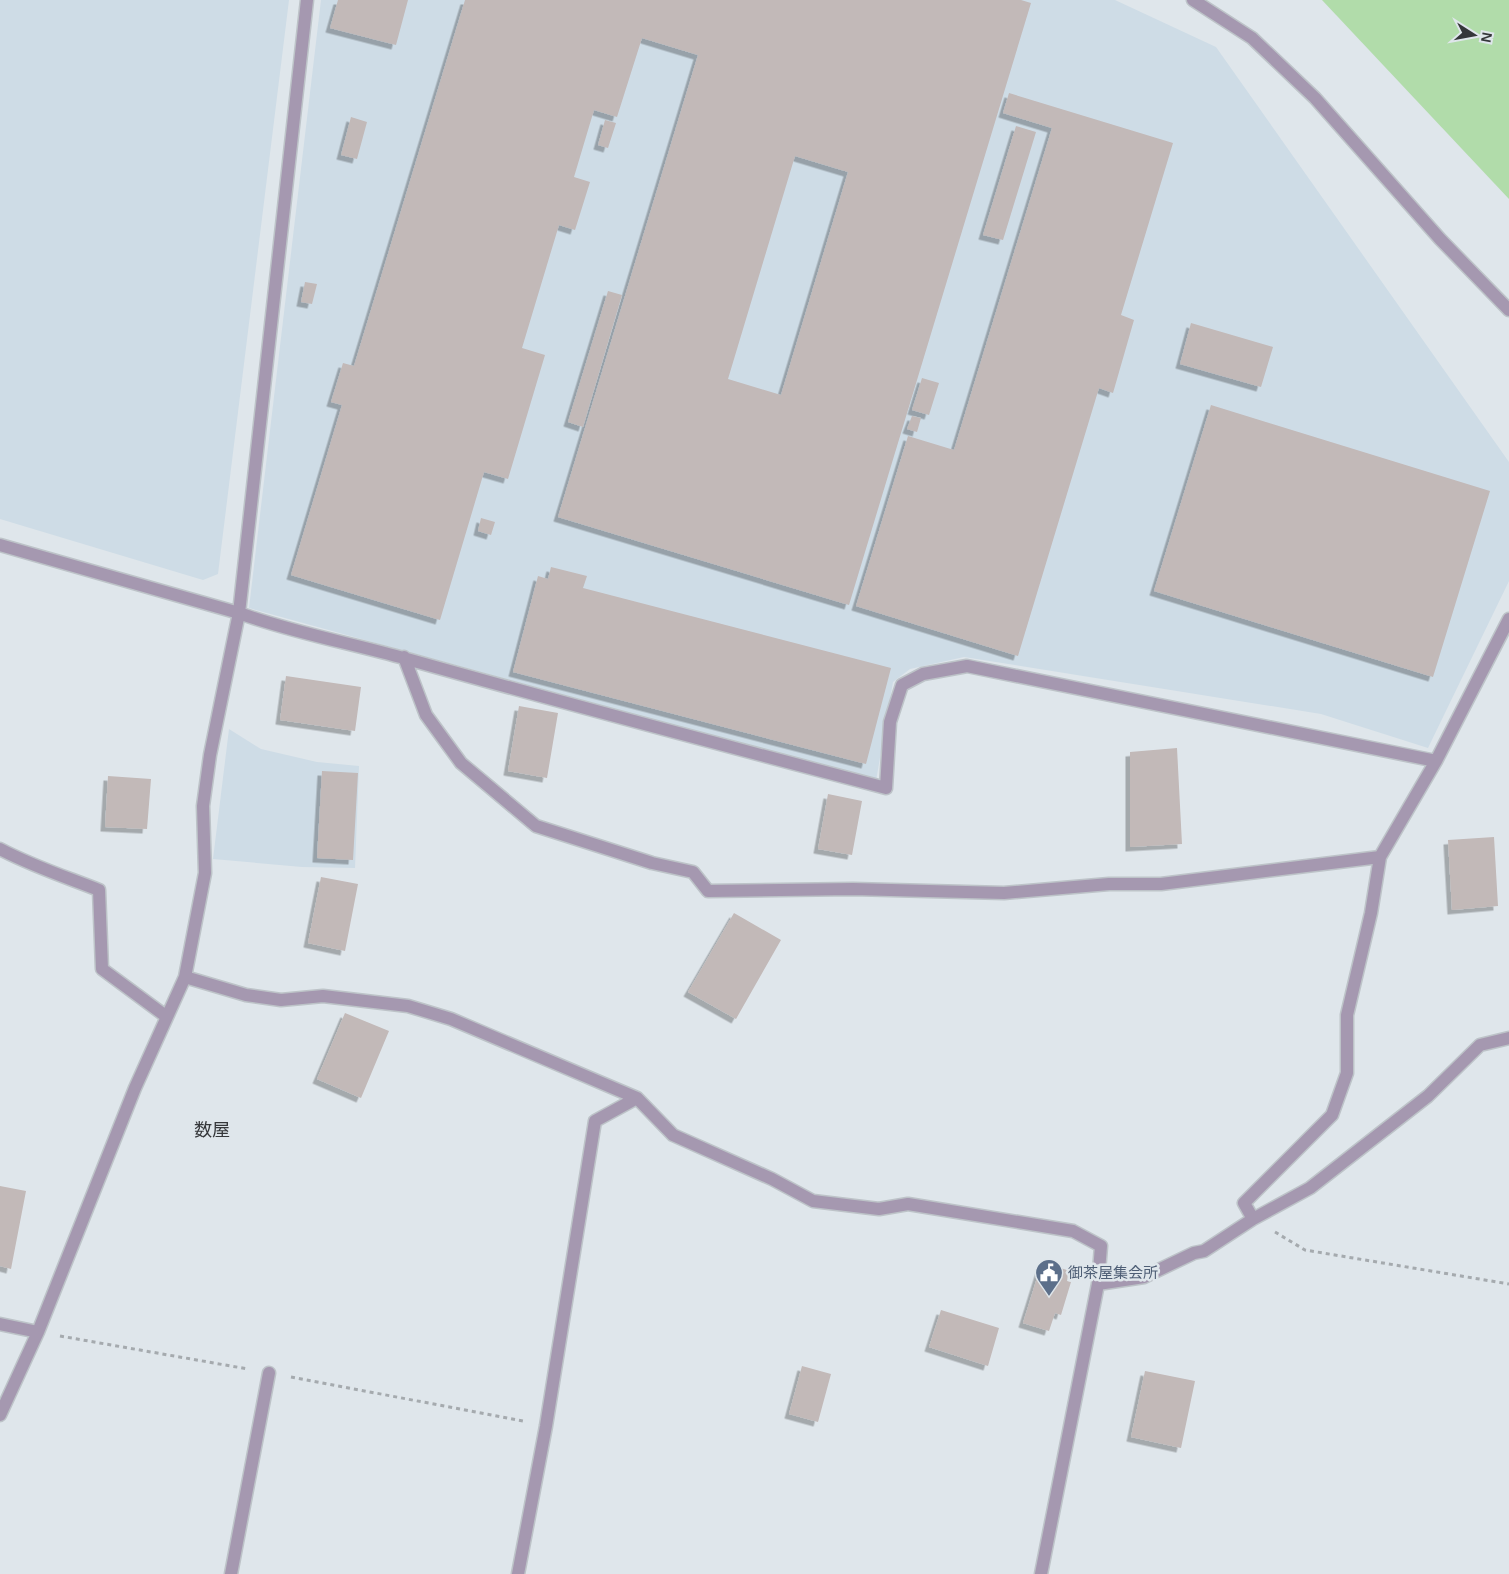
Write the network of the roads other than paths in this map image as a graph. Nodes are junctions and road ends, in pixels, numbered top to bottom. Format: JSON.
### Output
{"nodes":[{"id":1,"x":307,"y":0,"type":"edge"},
{"id":2,"x":1193,"y":0,"type":"edge"},
{"id":3,"x":1509,"y":310,"type":"edge"},
{"id":4,"x":0,"y":545,"type":"edge"},
{"id":5,"x":239,"y":613,"type":"junction"},
{"id":6,"x":1509,"y":619,"type":"edge"},
{"id":7,"x":404,"y":658,"type":"junction"},
{"id":8,"x":1436,"y":761,"type":"junction"},
{"id":9,"x":0,"y":849,"type":"edge"},
{"id":10,"x":1380,"y":857,"type":"junction"},
{"id":11,"x":185,"y":977,"type":"junction"},
{"id":12,"x":167,"y":1017,"type":"junction"},
{"id":13,"x":1509,"y":1038,"type":"edge"},
{"id":14,"x":637,"y":1098,"type":"junction"},
{"id":15,"x":1253,"y":1219,"type":"junction"},
{"id":16,"x":1098,"y":1284,"type":"junction"},
{"id":17,"x":0,"y":1324,"type":"edge"},
{"id":18,"x":38,"y":1332,"type":"junction"},
{"id":19,"x":269,"y":1373,"type":"dead end"},
{"id":20,"x":0,"y":1415,"type":"edge"},
{"id":21,"x":231,"y":1574,"type":"edge"},
{"id":22,"x":518,"y":1574,"type":"edge"},
{"id":23,"x":1041,"y":1574,"type":"edge"}],
"edges":[{"from":1,"to":5,"type":"street"},
{"from":2,"to":3,"type":"street"},
{"from":4,"to":5,"type":"street"},
{"from":5,"to":7,"type":"street"},
{"from":5,"to":11,"type":"street"},
{"from":6,"to":8,"type":"street"},
{"from":7,"to":8,"type":"street"},
{"from":7,"to":10,"type":"street"},
{"from":8,"to":10,"type":"street"},
{"from":9,"to":12,"type":"street"},
{"from":10,"to":15,"type":"street"},
{"from":11,"to":12,"type":"street"},
{"from":11,"to":14,"type":"street"},
{"from":12,"to":18,"type":"street"},
{"from":13,"to":15,"type":"street"},
{"from":14,"to":16,"type":"street"},
{"from":14,"to":22,"type":"street"},
{"from":15,"to":16,"type":"street"},
{"from":16,"to":23,"type":"street"},
{"from":17,"to":18,"type":"street"},
{"from":18,"to":20,"type":"street"},
{"from":19,"to":21,"type":"street"}]}
